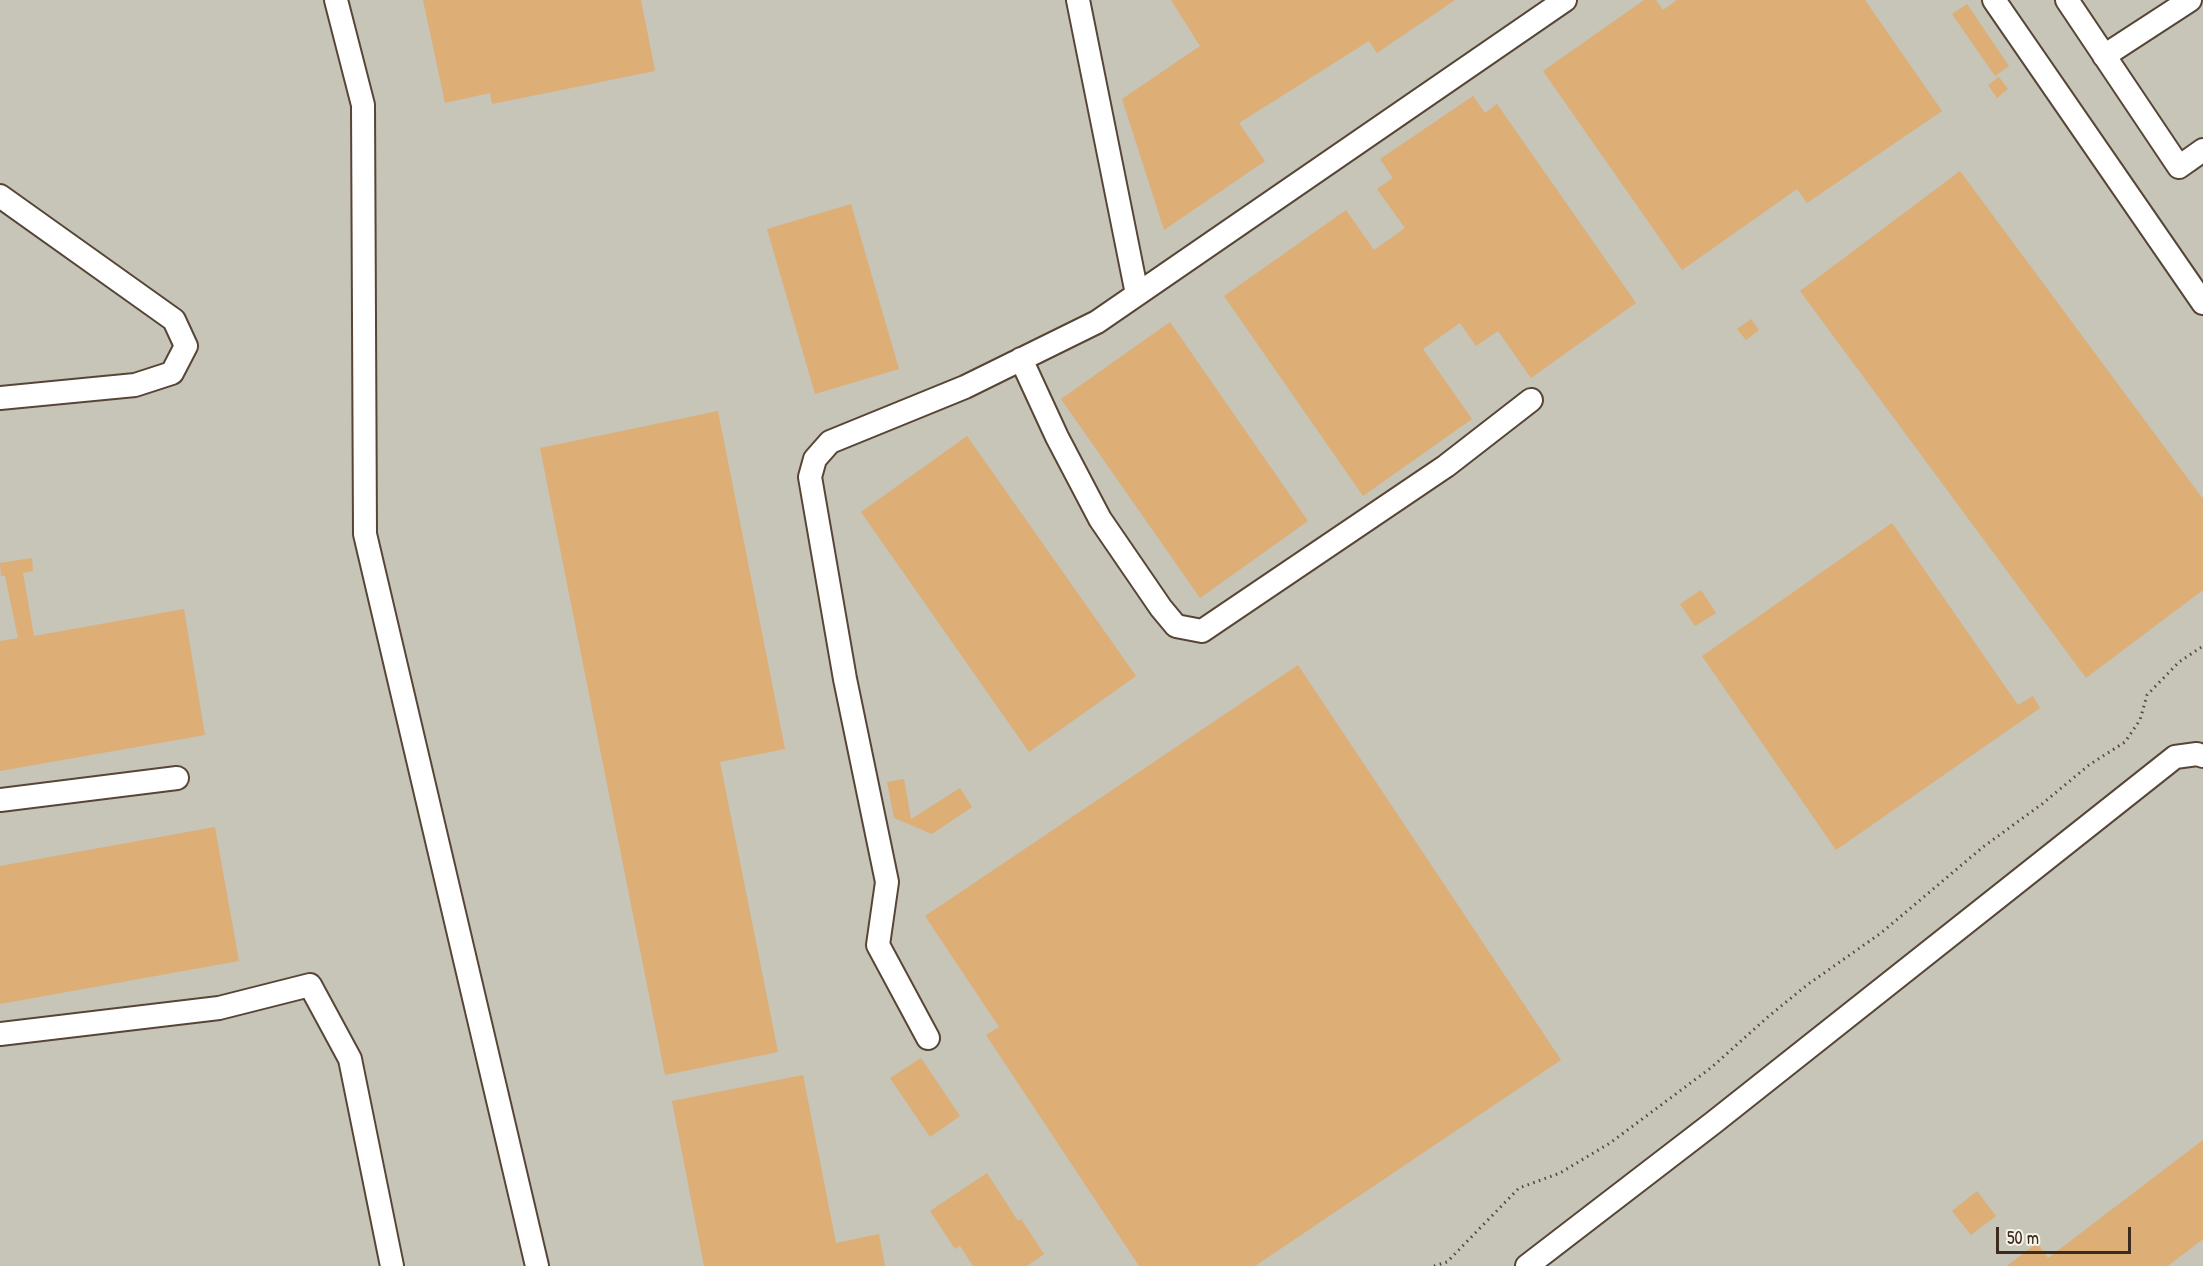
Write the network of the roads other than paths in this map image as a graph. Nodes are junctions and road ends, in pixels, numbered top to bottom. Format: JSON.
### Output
{"nodes":[{"id":1,"x":336,"y":0,"type":"edge"},
{"id":2,"x":1078,"y":0,"type":"edge"},
{"id":3,"x":1565,"y":0,"type":"edge"},
{"id":4,"x":1994,"y":0,"type":"edge"},
{"id":5,"x":2067,"y":0,"type":"edge"},
{"id":6,"x":2190,"y":0,"type":"edge"},
{"id":7,"x":2104,"y":56,"type":"junction"},
{"id":8,"x":2203,"y":150,"type":"edge"},
{"id":9,"x":0,"y":196,"type":"edge"},
{"id":10,"x":1137,"y":294,"type":"junction"},
{"id":11,"x":2203,"y":303,"type":"edge"},
{"id":12,"x":1021,"y":359,"type":"junction"},
{"id":13,"x":0,"y":398,"type":"edge"},
{"id":14,"x":1531,"y":400,"type":"dead end"},
{"id":15,"x":2203,"y":756,"type":"edge"},
{"id":16,"x":177,"y":778,"type":"dead end"},
{"id":17,"x":0,"y":800,"type":"edge"},
{"id":18,"x":0,"y":1034,"type":"edge"},
{"id":19,"x":928,"y":1038,"type":"dead end"},
{"id":20,"x":392,"y":1266,"type":"edge"},
{"id":21,"x":537,"y":1266,"type":"edge"},
{"id":22,"x":1527,"y":1266,"type":"edge"}],
"edges":[{"from":1,"to":21,"type":"street"},
{"from":2,"to":10,"type":"street"},
{"from":3,"to":10,"type":"street"},
{"from":4,"to":11,"type":"street"},
{"from":5,"to":7,"type":"street"},
{"from":6,"to":7,"type":"street"},
{"from":7,"to":8,"type":"street"},
{"from":9,"to":13,"type":"street"},
{"from":10,"to":12,"type":"street"},
{"from":12,"to":14,"type":"street"},
{"from":12,"to":19,"type":"street"},
{"from":15,"to":22,"type":"street"},
{"from":16,"to":17,"type":"street"},
{"from":18,"to":20,"type":"street"}]}
